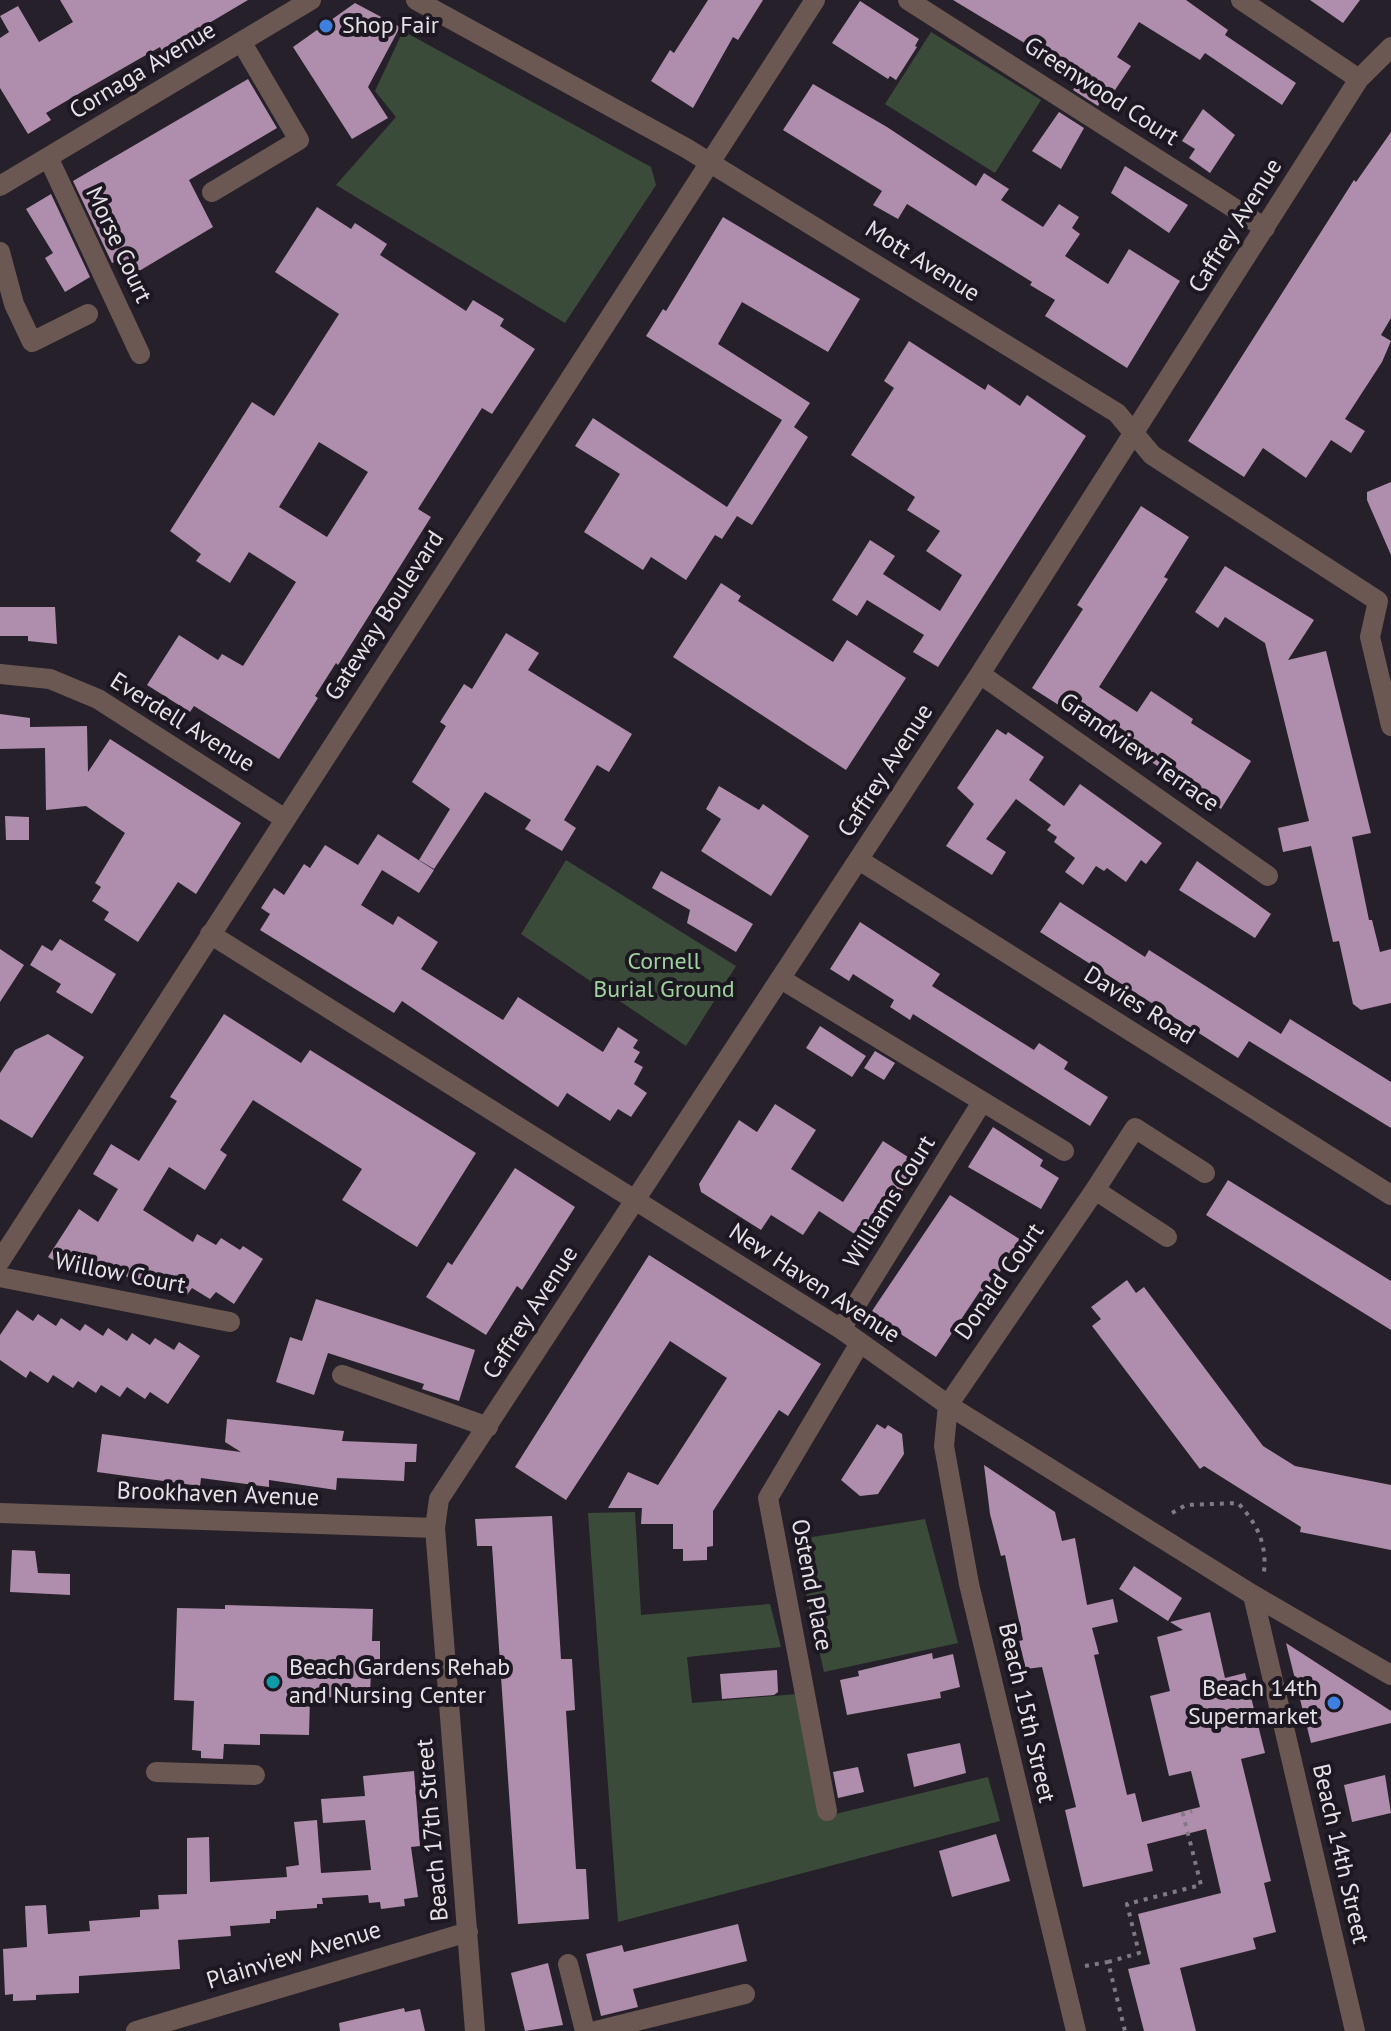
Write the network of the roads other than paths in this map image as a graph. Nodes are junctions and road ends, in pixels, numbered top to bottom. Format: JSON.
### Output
{"nodes":[{"id":1,"x":311,"y":0,"type":"edge"},
{"id":2,"x":416,"y":0,"type":"edge"},
{"id":3,"x":448,"y":0,"type":"edge"},
{"id":4,"x":815,"y":0,"type":"edge"},
{"id":5,"x":908,"y":0,"type":"edge"},
{"id":6,"x":1241,"y":0,"type":"edge"},
{"id":7,"x":462,"y":25,"type":"junction"},
{"id":8,"x":242,"y":43,"type":"junction"},
{"id":9,"x":1391,"y":47,"type":"edge"},
{"id":10,"x":1359,"y":79,"type":"junction"},
{"id":11,"x":48,"y":157,"type":"junction"},
{"id":12,"x":711,"y":162,"type":"junction"},
{"id":13,"x":0,"y":186,"type":"edge"},
{"id":14,"x":212,"y":192,"type":"dead end"},
{"id":15,"x":1265,"y":228,"type":"junction"},
{"id":16,"x":0,"y":252,"type":"edge"},
{"id":17,"x":88,"y":314,"type":"dead end"},
{"id":18,"x":140,"y":354,"type":"dead end"},
{"id":19,"x":1135,"y":435,"type":"junction"},
{"id":20,"x":1384,"y":600,"type":"edge"},
{"id":21,"x":0,"y":674,"type":"edge"},
{"id":22,"x":980,"y":674,"type":"junction"},
{"id":23,"x":1391,"y":726,"type":"edge"},
{"id":24,"x":285,"y":819,"type":"junction"},
{"id":25,"x":859,"y":860,"type":"junction"},
{"id":26,"x":1268,"y":876,"type":"dead end"},
{"id":27,"x":210,"y":934,"type":"junction"},
{"id":28,"x":781,"y":979,"type":"junction"},
{"id":29,"x":982,"y":1102,"type":"junction"},
{"id":30,"x":1064,"y":1151,"type":"dead end"},
{"id":31,"x":1205,"y":1173,"type":"dead end"},
{"id":32,"x":1095,"y":1190,"type":"junction"},
{"id":33,"x":1391,"y":1195,"type":"edge"},
{"id":34,"x":636,"y":1202,"type":"junction"},
{"id":35,"x":1167,"y":1237,"type":"dead end"},
{"id":36,"x":0,"y":1261,"type":"edge"},
{"id":37,"x":0,"y":1277,"type":"edge"},
{"id":38,"x":230,"y":1322,"type":"dead end"},
{"id":39,"x":841,"y":1329,"type":"junction"},
{"id":40,"x":860,"y":1343,"type":"junction"},
{"id":41,"x":342,"y":1375,"type":"dead end"},
{"id":42,"x":948,"y":1405,"type":"junction"},
{"id":43,"x":488,"y":1427,"type":"junction"},
{"id":44,"x":0,"y":1513,"type":"edge"},
{"id":45,"x":435,"y":1528,"type":"junction"},
{"id":46,"x":1253,"y":1595,"type":"junction"},
{"id":47,"x":1391,"y":1675,"type":"edge"},
{"id":48,"x":156,"y":1772,"type":"dead end"},
{"id":49,"x":255,"y":1775,"type":"dead end"},
{"id":50,"x":827,"y":1811,"type":"dead end"},
{"id":51,"x":468,"y":1932,"type":"junction"},
{"id":52,"x":568,"y":1964,"type":"dead end"},
{"id":53,"x":745,"y":1994,"type":"dead end"},
{"id":54,"x":136,"y":2031,"type":"edge"},
{"id":55,"x":475,"y":2031,"type":"edge"},
{"id":56,"x":585,"y":2031,"type":"edge"},
{"id":57,"x":596,"y":2031,"type":"edge"},
{"id":58,"x":1076,"y":2031,"type":"edge"},
{"id":59,"x":1355,"y":2031,"type":"edge"}],
"edges":[{"from":1,"to":8,"type":"street","name":"Cornaga Avenue"},
{"from":2,"to":7,"type":"street","name":"Mott Avenue"},
{"from":3,"to":7,"type":"street"},
{"from":4,"to":12,"type":"street","name":"Gateway Boulevard"},
{"from":5,"to":15,"type":"street","name":"Greenwood Court"},
{"from":6,"to":10,"type":"street"},
{"from":7,"to":12,"type":"street","name":"Mott Avenue"},
{"from":8,"to":11,"type":"street","name":"Cornaga Avenue"},
{"from":8,"to":14,"type":"street"},
{"from":9,"to":10,"type":"street","name":"Caffrey Avenue"},
{"from":10,"to":15,"type":"street","name":"Caffrey Avenue"},
{"from":11,"to":13,"type":"street","name":"Cornaga Avenue"},
{"from":11,"to":18,"type":"street","name":"Morse Court"},
{"from":12,"to":19,"type":"street","name":"Mott Avenue"},
{"from":12,"to":24,"type":"street","name":"Gateway Boulevard"},
{"from":15,"to":19,"type":"street","name":"Caffrey Avenue"},
{"from":16,"to":17,"type":"street"},
{"from":19,"to":20,"type":"street","name":"Mott Avenue"},
{"from":19,"to":22,"type":"street","name":"Caffrey Avenue"},
{"from":20,"to":23,"type":"street"},
{"from":21,"to":24,"type":"street","name":"Everdell Avenue"},
{"from":22,"to":25,"type":"street","name":"Caffrey Avenue"},
{"from":22,"to":26,"type":"street","name":"Grandview Terrace"},
{"from":24,"to":27,"type":"street","name":"Gateway Boulevard"},
{"from":25,"to":28,"type":"street","name":"Caffrey Avenue"},
{"from":25,"to":33,"type":"street","name":"Davies Road"},
{"from":27,"to":34,"type":"street","name":"New Haven Avenue"},
{"from":27,"to":36,"type":"street","name":"Gateway Boulevard"},
{"from":28,"to":29,"type":"street"},
{"from":28,"to":34,"type":"street","name":"Caffrey Avenue"},
{"from":29,"to":30,"type":"street"},
{"from":29,"to":39,"type":"street","name":"Williams Court"},
{"from":31,"to":32,"type":"street","name":"Donald Court"},
{"from":32,"to":35,"type":"street"},
{"from":32,"to":42,"type":"street","name":"Donald Court"},
{"from":34,"to":39,"type":"street","name":"New Haven Avenue"},
{"from":34,"to":43,"type":"street","name":"Caffrey Avenue"},
{"from":37,"to":38,"type":"street","name":"Willow Court"},
{"from":39,"to":40,"type":"street","name":"New Haven Avenue"},
{"from":40,"to":42,"type":"street","name":"New Haven Avenue"},
{"from":40,"to":50,"type":"street","name":"Ostend Place"},
{"from":41,"to":43,"type":"street"},
{"from":42,"to":46,"type":"street","name":"New Haven Avenue"},
{"from":42,"to":58,"type":"street","name":"Beach 15th Street"},
{"from":43,"to":45,"type":"street","name":"Caffrey Avenue"},
{"from":44,"to":45,"type":"street","name":"Brookhaven Avenue"},
{"from":45,"to":51,"type":"street","name":"Beach 17th Street"},
{"from":46,"to":47,"type":"street","name":"New Haven Avenue"},
{"from":46,"to":59,"type":"street","name":"Beach 14th Street"},
{"from":48,"to":49,"type":"street"},
{"from":51,"to":54,"type":"street","name":"Plainview Avenue"},
{"from":51,"to":55,"type":"street","name":"Beach 17th Street"},
{"from":52,"to":56,"type":"street"},
{"from":53,"to":57,"type":"street"}]}
